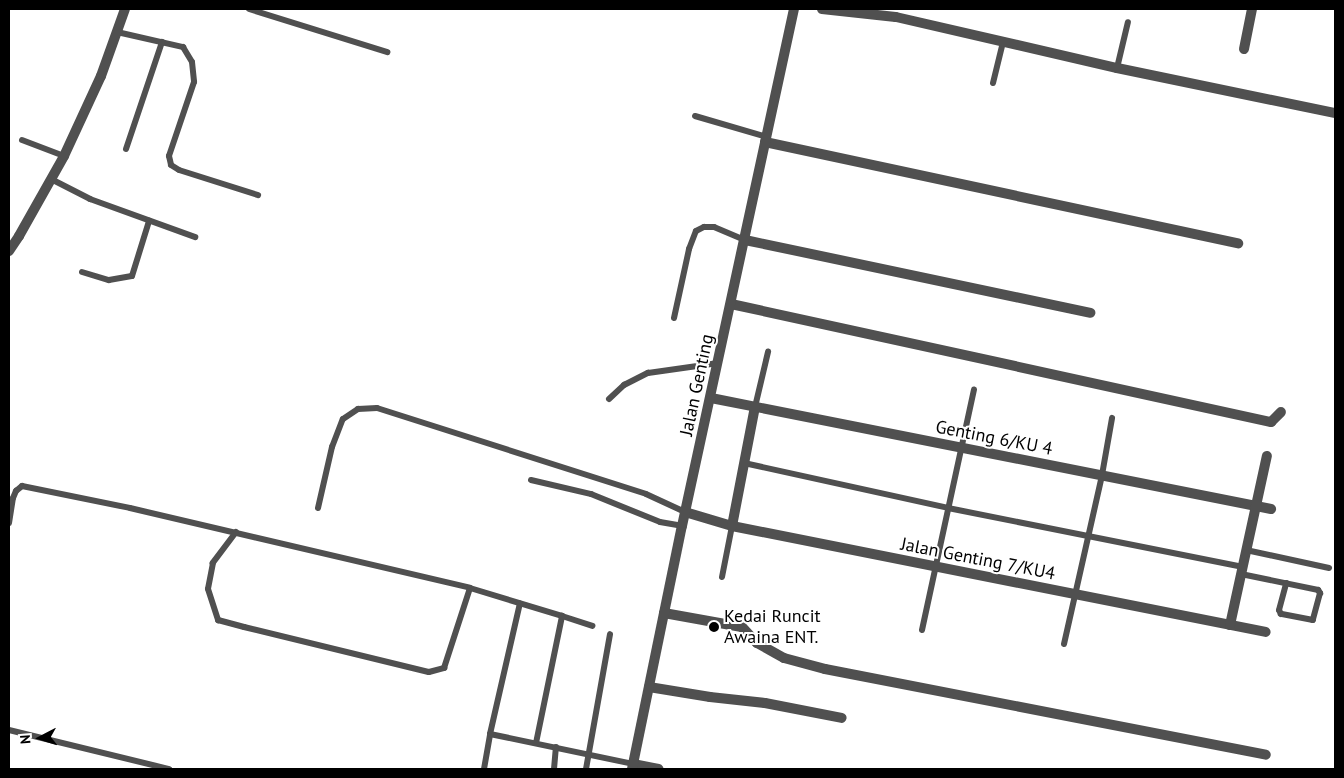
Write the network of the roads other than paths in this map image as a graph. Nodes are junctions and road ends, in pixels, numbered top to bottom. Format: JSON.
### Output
{"nodes":[{"id":1,"x":125,"y":9,"type":"edge"},
{"id":2,"x":249,"y":9,"type":"edge"},
{"id":3,"x":794,"y":9,"type":"edge"},
{"id":4,"x":822,"y":9,"type":"edge"},
{"id":5,"x":1252,"y":9,"type":"edge"},
{"id":6,"x":1128,"y":22,"type":"dead end"},
{"id":7,"x":117,"y":32,"type":"junction"},
{"id":8,"x":162,"y":42,"type":"junction"},
{"id":9,"x":1004,"y":42,"type":"junction"},
{"id":10,"x":1244,"y":49,"type":"dead end"},
{"id":11,"x":387,"y":52,"type":"dead end"},
{"id":12,"x":1117,"y":68,"type":"junction"},
{"id":13,"x":994,"y":82,"type":"dead end"},
{"id":14,"x":1335,"y":113,"type":"edge"},
{"id":15,"x":695,"y":116,"type":"dead end"},
{"id":16,"x":22,"y":140,"type":"dead end"},
{"id":17,"x":766,"y":140,"type":"junction"},
{"id":18,"x":126,"y":149,"type":"dead end"},
{"id":19,"x":64,"y":156,"type":"junction"},
{"id":20,"x":51,"y":179,"type":"junction"},
{"id":21,"x":258,"y":195,"type":"dead end"},
{"id":22,"x":149,"y":221,"type":"junction"},
{"id":23,"x":195,"y":238,"type":"dead end"},
{"id":24,"x":745,"y":240,"type":"junction"},
{"id":25,"x":1238,"y":243,"type":"dead end"},
{"id":26,"x":9,"y":251,"type":"edge"},
{"id":27,"x":82,"y":272,"type":"dead end"},
{"id":28,"x":731,"y":304,"type":"junction"},
{"id":29,"x":1090,"y":313,"type":"dead end"},
{"id":30,"x":674,"y":318,"type":"dead end"},
{"id":31,"x":768,"y":352,"type":"dead end"},
{"id":32,"x":718,"y":363,"type":"junction"},
{"id":33,"x":974,"y":390,"type":"dead end"},
{"id":34,"x":711,"y":398,"type":"junction"},
{"id":35,"x":609,"y":400,"type":"dead end"},
{"id":36,"x":755,"y":407,"type":"junction"},
{"id":37,"x":1281,"y":412,"type":"dead end"},
{"id":38,"x":1112,"y":418,"type":"dead end"},
{"id":39,"x":961,"y":448,"type":"junction"},
{"id":40,"x":1267,"y":456,"type":"dead end"},
{"id":41,"x":744,"y":463,"type":"junction"},
{"id":42,"x":1102,"y":476,"type":"junction"},
{"id":43,"x":531,"y":480,"type":"dead end"},
{"id":44,"x":1256,"y":506,"type":"junction"},
{"id":45,"x":318,"y":508,"type":"dead end"},
{"id":46,"x":948,"y":508,"type":"junction"},
{"id":47,"x":1271,"y":509,"type":"dead end"},
{"id":48,"x":685,"y":512,"type":"junction"},
{"id":49,"x":9,"y":523,"type":"edge"},
{"id":50,"x":682,"y":526,"type":"junction"},
{"id":51,"x":732,"y":526,"type":"junction"},
{"id":52,"x":236,"y":532,"type":"junction"},
{"id":53,"x":1088,"y":536,"type":"junction"},
{"id":54,"x":1246,"y":550,"type":"junction"},
{"id":55,"x":936,"y":568,"type":"junction"},
{"id":56,"x":1329,"y":568,"type":"dead end"},
{"id":57,"x":1242,"y":570,"type":"junction"},
{"id":58,"x":722,"y":577,"type":"dead end"},
{"id":59,"x":1286,"y":583,"type":"junction"},
{"id":60,"x":470,"y":588,"type":"junction"},
{"id":61,"x":1074,"y":594,"type":"junction"},
{"id":62,"x":520,"y":602,"type":"junction"},
{"id":63,"x":664,"y":613,"type":"junction"},
{"id":64,"x":562,"y":616,"type":"junction"},
{"id":65,"x":1230,"y":625,"type":"junction"},
{"id":66,"x":592,"y":626,"type":"dead end"},
{"id":67,"x":922,"y":630,"type":"dead end"},
{"id":68,"x":1266,"y":632,"type":"dead end"},
{"id":69,"x":610,"y":634,"type":"dead end"},
{"id":70,"x":1064,"y":644,"type":"dead end"},
{"id":71,"x":649,"y":687,"type":"junction"},
{"id":72,"x":842,"y":718,"type":"dead end"},
{"id":73,"x":9,"y":730,"type":"edge"},
{"id":74,"x":490,"y":734,"type":"junction"},
{"id":75,"x":536,"y":742,"type":"junction"},
{"id":76,"x":556,"y":747,"type":"junction"},
{"id":77,"x":589,"y":754,"type":"junction"},
{"id":78,"x":1266,"y":756,"type":"dead end"},
{"id":79,"x":632,"y":766,"type":"edge"},
{"id":80,"x":169,"y":769,"type":"edge"},
{"id":81,"x":484,"y":769,"type":"edge"},
{"id":82,"x":554,"y":769,"type":"edge"},
{"id":83,"x":586,"y":769,"type":"edge"},
{"id":84,"x":659,"y":769,"type":"edge"}],
"edges":[{"from":1,"to":7,"type":"street"},
{"from":2,"to":11,"type":"lane"},
{"from":3,"to":17,"type":"street","name":"Jalan Genting"},
{"from":4,"to":9,"type":"street"},
{"from":5,"to":10,"type":"street"},
{"from":6,"to":12,"type":"lane"},
{"from":7,"to":8,"type":"lane"},
{"from":7,"to":19,"type":"street"},
{"from":8,"to":18,"type":"lane"},
{"from":8,"to":21,"type":"lane"},
{"from":9,"to":12,"type":"street"},
{"from":9,"to":13,"type":"lane"},
{"from":12,"to":14,"type":"street"},
{"from":15,"to":17,"type":"lane"},
{"from":16,"to":19,"type":"lane"},
{"from":17,"to":24,"type":"street","name":"Jalan Genting"},
{"from":17,"to":25,"type":"street"},
{"from":19,"to":20,"type":"street"},
{"from":20,"to":22,"type":"lane"},
{"from":20,"to":26,"type":"street"},
{"from":22,"to":23,"type":"lane"},
{"from":22,"to":27,"type":"lane"},
{"from":24,"to":28,"type":"street","name":"Jalan Genting"},
{"from":24,"to":29,"type":"street"},
{"from":24,"to":30,"type":"lane"},
{"from":28,"to":32,"type":"street","name":"Jalan Genting"},
{"from":28,"to":37,"type":"street"},
{"from":31,"to":36,"type":"lane"},
{"from":32,"to":34,"type":"street","name":"Jalan Genting"},
{"from":32,"to":35,"type":"lane"},
{"from":33,"to":39,"type":"lane"},
{"from":34,"to":36,"type":"street","name":"Genting 6/KU 4"},
{"from":34,"to":48,"type":"street","name":"Jalan Genting"},
{"from":36,"to":39,"type":"street","name":"Genting 6/KU 4"},
{"from":36,"to":41,"type":"street"},
{"from":38,"to":42,"type":"lane"},
{"from":39,"to":42,"type":"street","name":"Genting 6/KU 4"},
{"from":39,"to":46,"type":"lane"},
{"from":40,"to":44,"type":"street"},
{"from":41,"to":46,"type":"lane"},
{"from":41,"to":51,"type":"street"},
{"from":42,"to":44,"type":"street","name":"Genting 6/KU 4"},
{"from":42,"to":53,"type":"lane"},
{"from":43,"to":50,"type":"lane"},
{"from":44,"to":47,"type":"street","name":"Genting 6/KU 4"},
{"from":44,"to":54,"type":"street"},
{"from":45,"to":48,"type":"lane"},
{"from":46,"to":53,"type":"lane"},
{"from":46,"to":55,"type":"lane"},
{"from":48,"to":50,"type":"street","name":"Jalan Genting"},
{"from":48,"to":51,"type":"street","name":"Jalan Genting 7/KU4"},
{"from":49,"to":52,"type":"lane"},
{"from":50,"to":63,"type":"street","name":"Jalan Genting"},
{"from":51,"to":55,"type":"street","name":"Jalan Genting 7/KU4"},
{"from":51,"to":58,"type":"lane"},
{"from":52,"to":60,"type":"lane"},
{"from":52,"to":60,"type":"lane"},
{"from":53,"to":57,"type":"lane"},
{"from":53,"to":61,"type":"lane"},
{"from":54,"to":56,"type":"lane"},
{"from":54,"to":57,"type":"street"},
{"from":55,"to":61,"type":"street","name":"Jalan Genting 7/KU4"},
{"from":55,"to":67,"type":"lane"},
{"from":57,"to":59,"type":"lane"},
{"from":57,"to":65,"type":"street"},
{"from":59,"to":59,"type":"lane"},
{"from":60,"to":62,"type":"lane"},
{"from":61,"to":65,"type":"street","name":"Jalan Genting 7/KU4"},
{"from":61,"to":70,"type":"lane"},
{"from":62,"to":64,"type":"lane"},
{"from":62,"to":74,"type":"lane"},
{"from":63,"to":71,"type":"street","name":"Jalan Genting"},
{"from":63,"to":78,"type":"street"},
{"from":64,"to":66,"type":"lane"},
{"from":64,"to":75,"type":"lane"},
{"from":65,"to":68,"type":"street","name":"Jalan Genting 7/KU4"},
{"from":69,"to":77,"type":"lane"},
{"from":71,"to":72,"type":"street"},
{"from":71,"to":79,"type":"street","name":"Jalan Genting"},
{"from":73,"to":80,"type":"lane"},
{"from":74,"to":75,"type":"lane"},
{"from":74,"to":81,"type":"lane"},
{"from":75,"to":76,"type":"lane"},
{"from":76,"to":77,"type":"lane"},
{"from":76,"to":82,"type":"lane"},
{"from":77,"to":79,"type":"lane"},
{"from":77,"to":83,"type":"lane"},
{"from":79,"to":84,"type":"street"}]}
